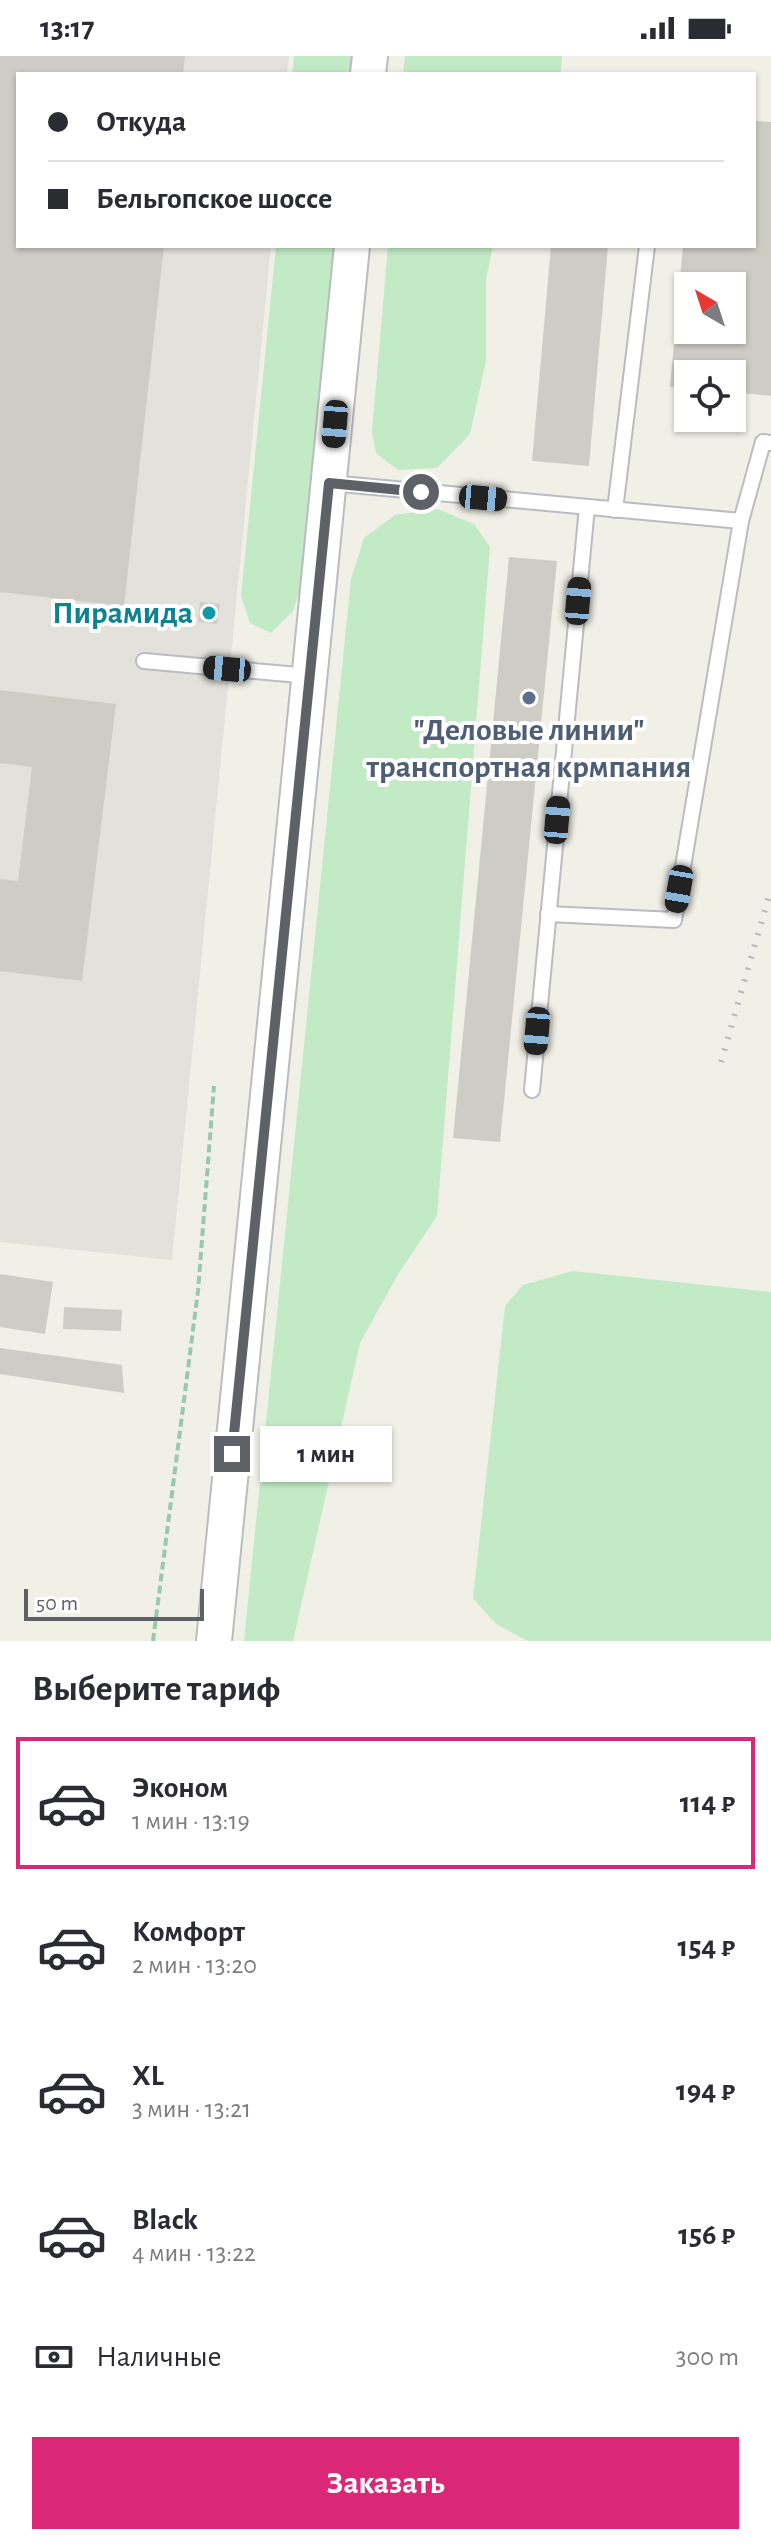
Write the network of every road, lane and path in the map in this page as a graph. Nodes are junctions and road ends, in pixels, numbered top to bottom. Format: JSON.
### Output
{"nodes":[{"id":1,"x":352,"y":248,"type":"edge"},
{"id":2,"x":647,"y":248,"type":"edge"},
{"id":3,"x":771,"y":443,"type":"edge"},
{"id":4,"x":329,"y":483,"type":"junction"},
{"id":5,"x":587,"y":507,"type":"junction"},
{"id":6,"x":615,"y":510,"type":"junction"},
{"id":7,"x":741,"y":521,"type":"junction"},
{"id":8,"x":144,"y":661,"type":"dead end"},
{"id":9,"x":310,"y":676,"type":"junction"},
{"id":10,"x":548,"y":914,"type":"junction"},
{"id":11,"x":214,"y":1086,"type":"dead end"},
{"id":12,"x":532,"y":1090,"type":"dead end"},
{"id":13,"x":153,"y":1641,"type":"edge"},
{"id":14,"x":214,"y":1641,"type":"edge"}],
"edges":[{"from":1,"to":4,"type":"street"},
{"from":2,"to":6,"type":"lane"},
{"from":3,"to":7,"type":"lane"},
{"from":4,"to":5,"type":"lane"},
{"from":4,"to":9,"type":"street"},
{"from":5,"to":6,"type":"lane"},
{"from":5,"to":10,"type":"lane"},
{"from":6,"to":7,"type":"lane"},
{"from":7,"to":10,"type":"lane"},
{"from":8,"to":9,"type":"lane"},
{"from":9,"to":14,"type":"street"},
{"from":10,"to":12,"type":"lane"},
{"from":11,"to":13,"type":"path"}]}
